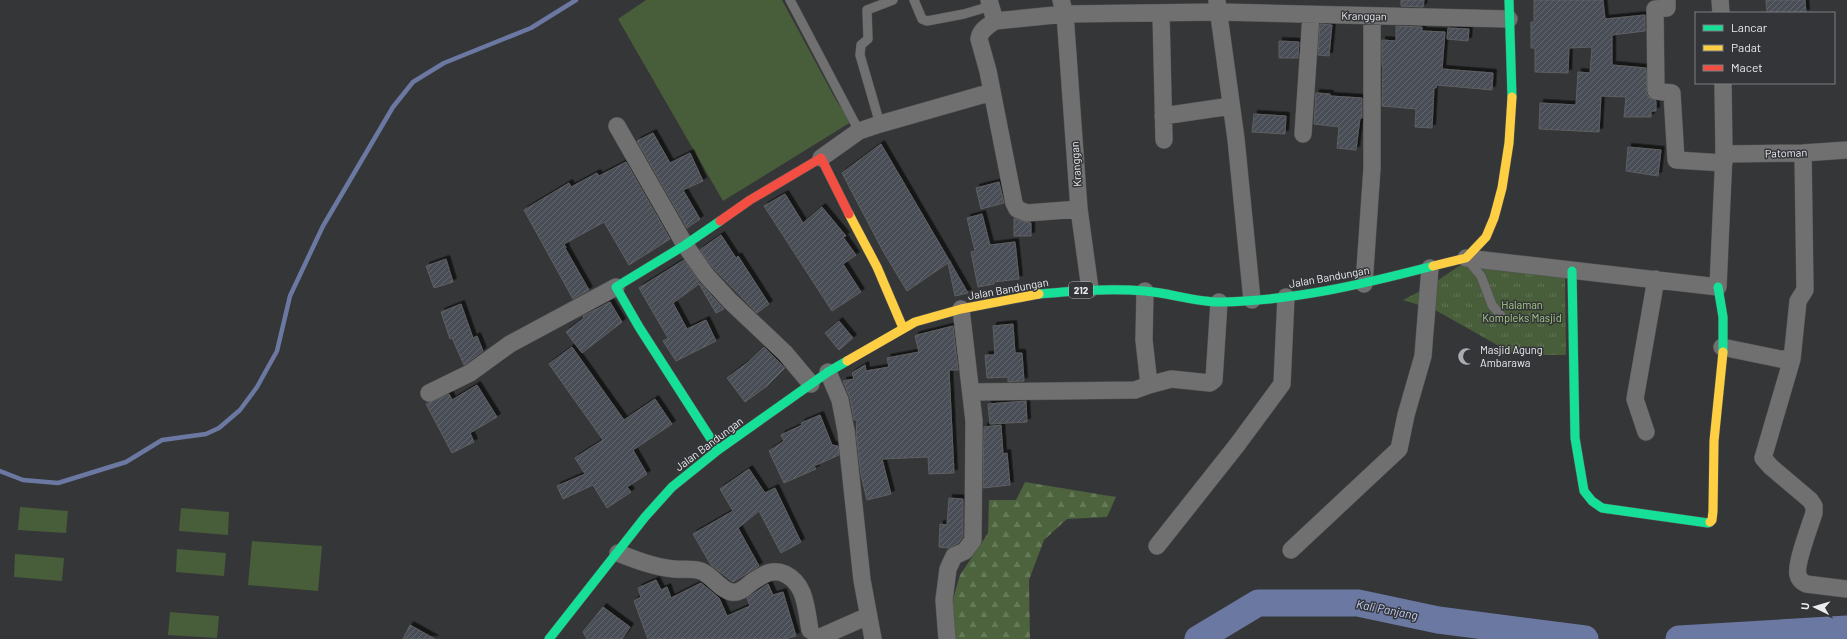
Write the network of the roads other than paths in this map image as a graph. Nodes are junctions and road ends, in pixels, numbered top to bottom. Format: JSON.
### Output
{"nodes":[{"id":1,"x":790,"y":0,"type":"edge"},
{"id":2,"x":893,"y":0,"type":"edge"},
{"id":3,"x":914,"y":0,"type":"edge"},
{"id":4,"x":1508,"y":0,"type":"edge"},
{"id":5,"x":1667,"y":0,"type":"edge"},
{"id":6,"x":1720,"y":0,"type":"edge"},
{"id":7,"x":1218,"y":6,"type":"edge"},
{"id":8,"x":1063,"y":7,"type":"edge"},
{"id":9,"x":992,"y":9,"type":"edge"},
{"id":10,"x":1161,"y":12,"type":"junction"},
{"id":11,"x":1721,"y":12,"type":"edge"},
{"id":12,"x":1311,"y":15,"type":"junction"},
{"id":13,"x":1372,"y":16,"type":"junction"},
{"id":14,"x":1509,"y":19,"type":"junction"},
{"id":15,"x":1723,"y":84,"type":"edge"},
{"id":16,"x":992,"y":92,"type":"junction"},
{"id":17,"x":1231,"y":106,"type":"junction"},
{"id":18,"x":1163,"y":116,"type":"junction"},
{"id":19,"x":880,"y":124,"type":"junction"},
{"id":20,"x":617,"y":126,"type":"dead end"},
{"id":21,"x":859,"y":131,"type":"junction"},
{"id":22,"x":1304,"y":134,"type":"dead end"},
{"id":23,"x":1164,"y":140,"type":"dead end"},
{"id":24,"x":1847,"y":150,"type":"edge"},
{"id":25,"x":1803,"y":153,"type":"junction"},
{"id":26,"x":821,"y":158,"type":"junction"},
{"id":27,"x":1724,"y":159,"type":"junction"},
{"id":28,"x":1079,"y":209,"type":"junction"},
{"id":29,"x":684,"y":245,"type":"junction"},
{"id":30,"x":1466,"y":258,"type":"junction"},
{"id":31,"x":1430,"y":268,"type":"junction"},
{"id":32,"x":1572,"y":271,"type":"junction"},
{"id":33,"x":1656,"y":279,"type":"junction"},
{"id":34,"x":1364,"y":284,"type":"junction"},
{"id":35,"x":616,"y":287,"type":"junction"},
{"id":36,"x":1718,"y":287,"type":"junction"},
{"id":37,"x":1090,"y":289,"type":"junction"},
{"id":38,"x":1145,"y":290,"type":"junction"},
{"id":39,"x":1286,"y":297,"type":"junction"},
{"id":40,"x":1252,"y":300,"type":"junction"},
{"id":41,"x":1219,"y":302,"type":"junction"},
{"id":42,"x":960,"y":309,"type":"junction"},
{"id":43,"x":1503,"y":318,"type":"dead end"},
{"id":44,"x":903,"y":328,"type":"junction"},
{"id":45,"x":1722,"y":347,"type":"junction"},
{"id":46,"x":1792,"y":359,"type":"junction"},
{"id":47,"x":828,"y":372,"type":"junction"},
{"id":48,"x":811,"y":384,"type":"junction"},
{"id":49,"x":1149,"y":384,"type":"junction"},
{"id":50,"x":972,"y":392,"type":"junction"},
{"id":51,"x":429,"y":394,"type":"dead end"},
{"id":52,"x":1646,"y":432,"type":"dead end"},
{"id":53,"x":718,"y":450,"type":"junction"},
{"id":54,"x":1157,"y":546,"type":"dead end"},
{"id":55,"x":1291,"y":550,"type":"dead end"},
{"id":56,"x":618,"y":553,"type":"junction"},
{"id":57,"x":1847,"y":589,"type":"edge"},
{"id":58,"x":868,"y":616,"type":"junction"},
{"id":59,"x":813,"y":634,"type":"edge"},
{"id":60,"x":549,"y":639,"type":"edge"},
{"id":61,"x":873,"y":639,"type":"edge"},
{"id":62,"x":947,"y":639,"type":"edge"}],
"edges":[{"from":1,"to":21,"type":"lane"},
{"from":2,"to":19,"type":"lane"},
{"from":3,"to":9,"type":"lane"},
{"from":4,"to":14,"type":"main road"},
{"from":5,"to":27,"type":"street","name":"Patoman"},
{"from":6,"to":11,"type":"street"},
{"from":7,"to":10,"type":"street","name":"Kranggan"},
{"from":7,"to":12,"type":"street","name":"Kranggan"},
{"from":7,"to":17,"type":"street"},
{"from":8,"to":9,"type":"street","name":"Kranggan"},
{"from":8,"to":10,"type":"street","name":"Kranggan"},
{"from":8,"to":28,"type":"street","name":"Kranggan"},
{"from":9,"to":16,"type":"street"},
{"from":10,"to":18,"type":"street"},
{"from":12,"to":13,"type":"street","name":"Kranggan"},
{"from":12,"to":22,"type":"street"},
{"from":13,"to":14,"type":"street","name":"Kranggan"},
{"from":13,"to":34,"type":"street"},
{"from":14,"to":30,"type":"main road"},
{"from":15,"to":27,"type":"street"},
{"from":16,"to":19,"type":"street"},
{"from":16,"to":28,"type":"street"},
{"from":17,"to":18,"type":"street"},
{"from":17,"to":40,"type":"street"},
{"from":18,"to":23,"type":"street"},
{"from":19,"to":21,"type":"street"},
{"from":20,"to":29,"type":"street"},
{"from":21,"to":26,"type":"street"},
{"from":24,"to":25,"type":"street","name":"Patoman"},
{"from":25,"to":27,"type":"street","name":"Patoman"},
{"from":25,"to":46,"type":"street"},
{"from":26,"to":29,"type":"main road"},
{"from":26,"to":44,"type":"main road"},
{"from":27,"to":36,"type":"street"},
{"from":28,"to":37,"type":"street","name":"Kranggan"},
{"from":29,"to":35,"type":"main road"},
{"from":29,"to":48,"type":"street"},
{"from":30,"to":31,"type":"main road","name":"Jalan Bandungan","number":"212"},
{"from":30,"to":32,"type":"street"},
{"from":30,"to":43,"type":"lane"},
{"from":31,"to":34,"type":"main road","name":"Jalan Bandungan","number":"212"},
{"from":31,"to":55,"type":"street"},
{"from":32,"to":33,"type":"street"},
{"from":32,"to":45,"type":"main road"},
{"from":33,"to":36,"type":"street"},
{"from":33,"to":52,"type":"street"},
{"from":34,"to":39,"type":"main road","name":"Jalan Bandungan","number":"212"},
{"from":35,"to":51,"type":"street"},
{"from":35,"to":53,"type":"main road"},
{"from":36,"to":45,"type":"main road"},
{"from":37,"to":38,"type":"main road","name":"Jalan Bandungan","number":"212"},
{"from":37,"to":42,"type":"main road","name":"Jalan Bandungan","number":"212"},
{"from":38,"to":41,"type":"main road","name":"Jalan Bandungan","number":"212"},
{"from":38,"to":49,"type":"street"},
{"from":39,"to":40,"type":"main road","name":"Jalan Bandungan","number":"212"},
{"from":39,"to":54,"type":"street"},
{"from":40,"to":41,"type":"main road","name":"Jalan Bandungan","number":"212"},
{"from":41,"to":49,"type":"street"},
{"from":42,"to":44,"type":"main road","name":"Jalan Bandungan","number":"212"},
{"from":42,"to":50,"type":"street"},
{"from":44,"to":47,"type":"main road","name":"Jalan Bandungan","number":"212"},
{"from":45,"to":46,"type":"street"},
{"from":46,"to":57,"type":"street"},
{"from":47,"to":48,"type":"main road","name":"Jalan Bandungan","number":"212"},
{"from":47,"to":58,"type":"street"},
{"from":48,"to":53,"type":"main road","name":"Jalan Bandungan","number":"212"},
{"from":49,"to":50,"type":"street"},
{"from":50,"to":62,"type":"street"},
{"from":53,"to":56,"type":"main road","name":"Jalan Bandungan","number":"212"},
{"from":56,"to":59,"type":"street"},
{"from":56,"to":60,"type":"main road","name":"Jalan Bandungan","number":"212"},
{"from":58,"to":59,"type":"street"},
{"from":58,"to":61,"type":"street"}]}
